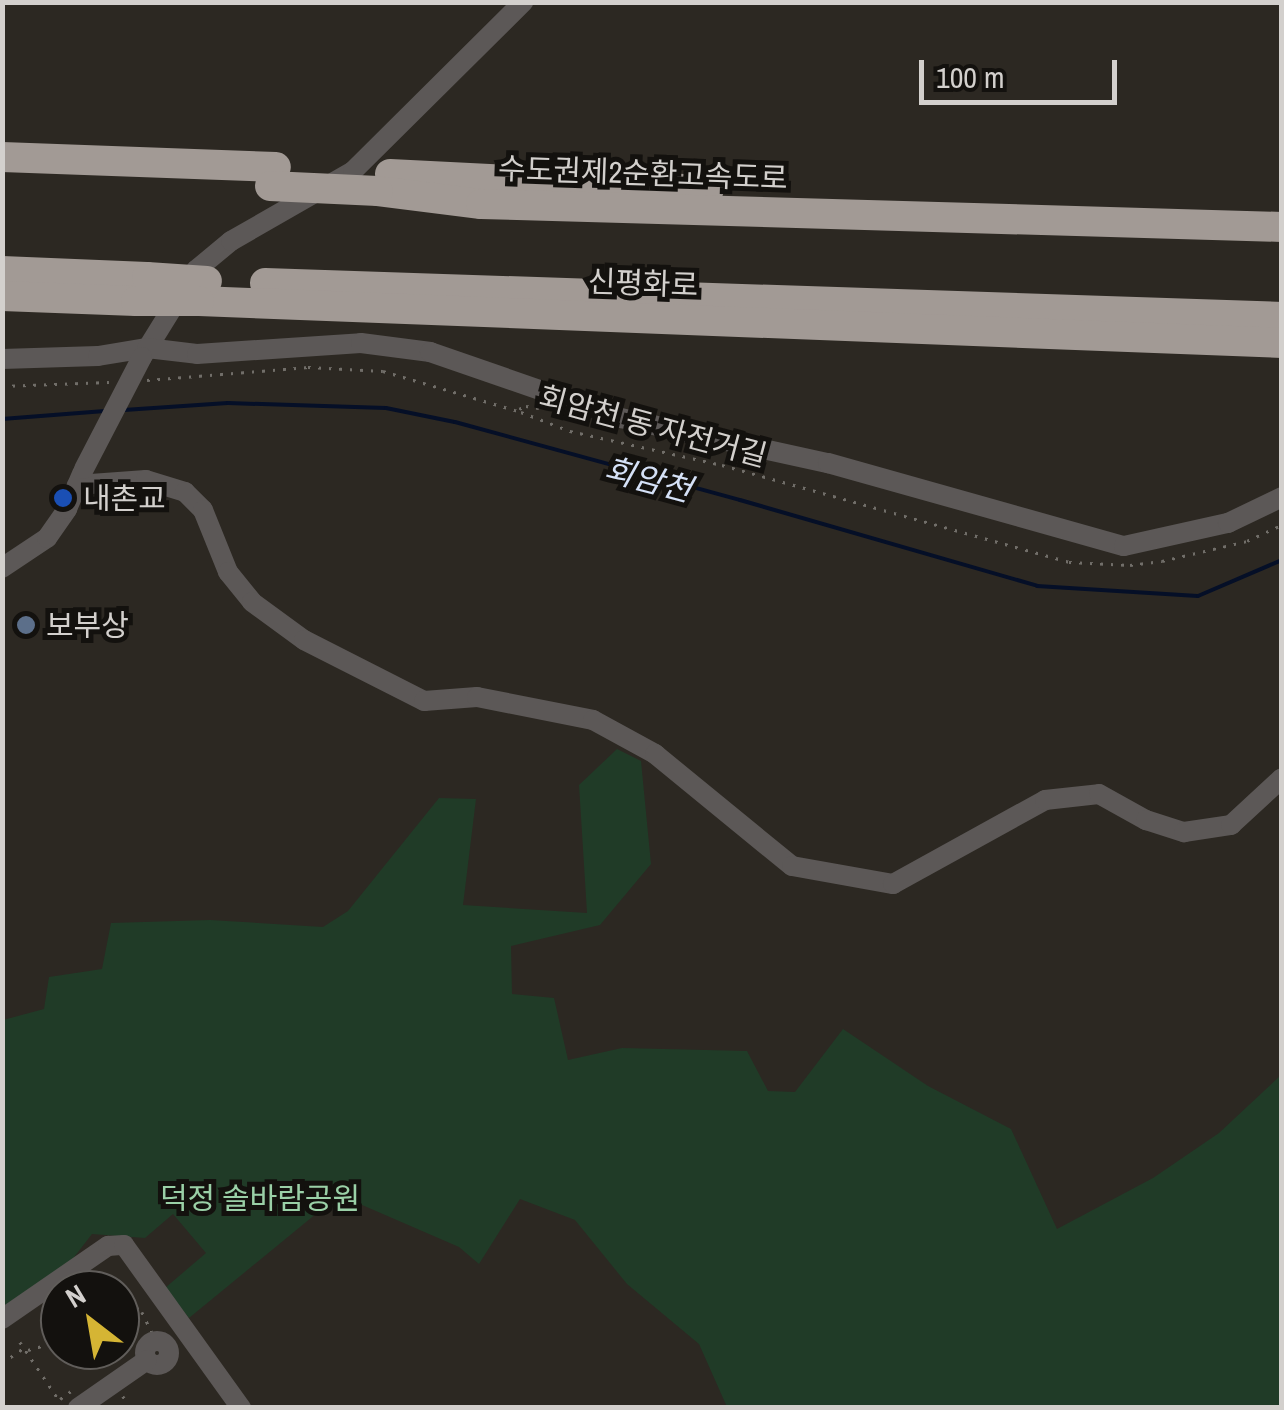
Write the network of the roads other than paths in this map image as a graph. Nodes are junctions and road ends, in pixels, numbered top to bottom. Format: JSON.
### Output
{"nodes":[{"id":1,"x":523,"y":2,"type":"edge"},
{"id":2,"x":2,"y":157,"type":"edge"},
{"id":3,"x":2,"y":175,"type":"edge"},
{"id":4,"x":273,"y":176,"type":"junction"},
{"id":5,"x":380,"y":182,"type":"junction"},
{"id":6,"x":1282,"y":208,"type":"edge"},
{"id":7,"x":1282,"y":227,"type":"edge"},
{"id":8,"x":2,"y":271,"type":"edge"},
{"id":9,"x":142,"y":289,"type":"junction"},
{"id":10,"x":203,"y":291,"type":"junction"},
{"id":11,"x":2,"y":296,"type":"edge"},
{"id":12,"x":1282,"y":317,"type":"edge"},
{"id":13,"x":1282,"y":343,"type":"edge"},
{"id":14,"x":145,"y":353,"type":"junction"},
{"id":15,"x":2,"y":359,"type":"edge"},
{"id":16,"x":80,"y":478,"type":"junction"},
{"id":17,"x":1282,"y":497,"type":"edge"},
{"id":18,"x":2,"y":568,"type":"edge"},
{"id":19,"x":1282,"y":778,"type":"edge"},
{"id":20,"x":2,"y":1319,"type":"edge"},
{"id":21,"x":151,"y":1350,"type":"road end"},
{"id":22,"x":78,"y":1408,"type":"edge"},
{"id":23,"x":241,"y":1408,"type":"edge"}],
"edges":[{"from":1,"to":14,"type":"street"},
{"from":2,"to":4,"type":"highway","name":"수도권제2순환고속도로"},
{"from":3,"to":4,"type":"highway","name":"수도권제2순환고속도로"},
{"from":4,"to":5,"type":"highway","name":"수도권제2순환고속도로","bridge":true},
{"from":5,"to":6,"type":"highway","name":"수도권제2순환고속도로"},
{"from":5,"to":7,"type":"highway","name":"수도권제2순환고속도로"},
{"from":8,"to":9,"type":"highway","name":"신평화로"},
{"from":9,"to":10,"type":"highway","name":"신평화로","bridge":true},
{"from":9,"to":11,"type":"highway","name":"신평화로"},
{"from":10,"to":12,"type":"highway","name":"신평화로"},
{"from":10,"to":13,"type":"highway","name":"신평화로"},
{"from":14,"to":15,"type":"street"},
{"from":14,"to":16,"type":"street","bridge":true},
{"from":14,"to":17,"type":"street"},
{"from":16,"to":18,"type":"street"},
{"from":16,"to":19,"type":"street"},
{"from":20,"to":23,"type":"street"},
{"from":21,"to":22,"type":"street"}]}
